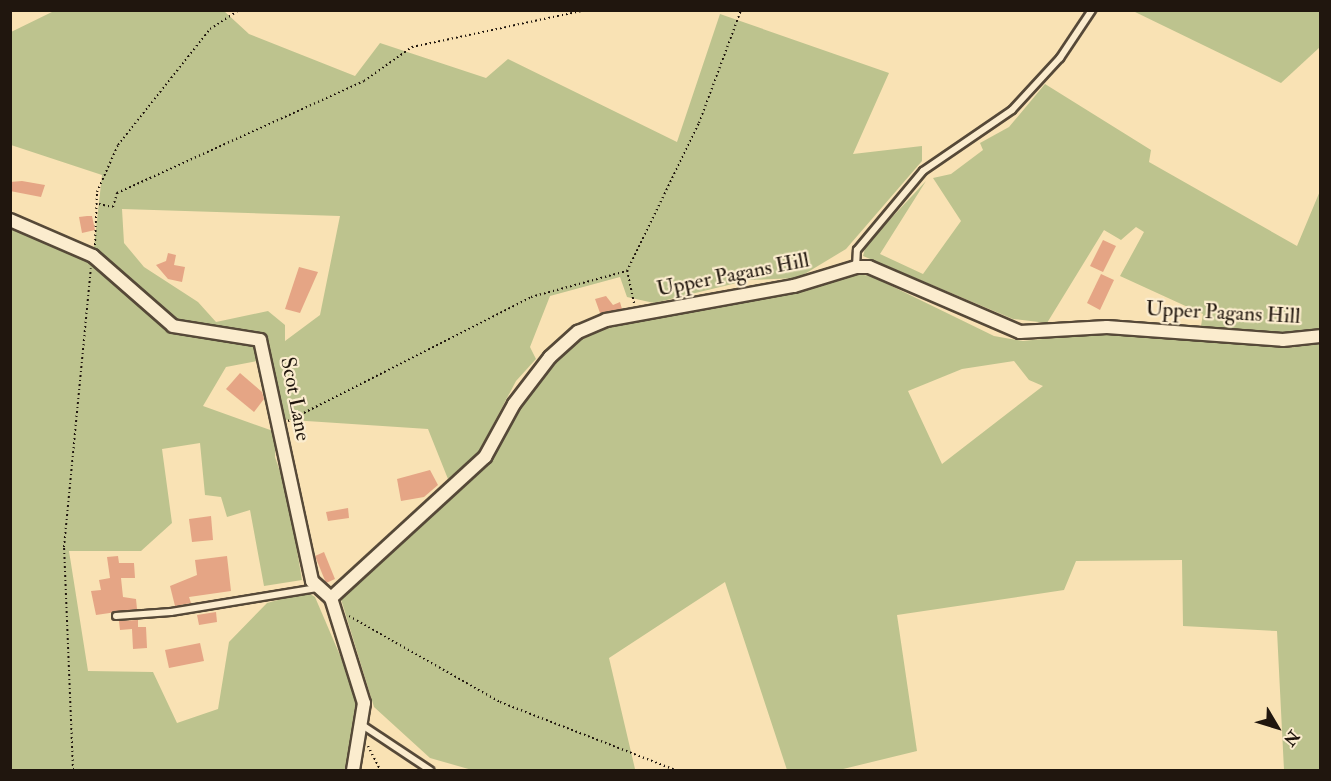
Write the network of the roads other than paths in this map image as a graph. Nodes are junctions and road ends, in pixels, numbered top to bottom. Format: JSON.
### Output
{"nodes":[{"id":1,"x":1092,"y":10,"type":"edge"},
{"id":2,"x":10,"y":220,"type":"edge"},
{"id":3,"x":856,"y":267,"type":"junction"},
{"id":4,"x":1320,"y":336,"type":"edge"},
{"id":5,"x":316,"y":588,"type":"junction"},
{"id":6,"x":331,"y":598,"type":"junction"},
{"id":7,"x":116,"y":616,"type":"dead end"},
{"id":8,"x":361,"y":728,"type":"junction"},
{"id":9,"x":353,"y":771,"type":"edge"},
{"id":10,"x":430,"y":771,"type":"edge"}],
"edges":[{"from":1,"to":3,"type":"lane"},
{"from":2,"to":5,"type":"street","name":"Scot Lane"},
{"from":3,"to":4,"type":"street","name":"Upper Pagans Hill"},
{"from":3,"to":6,"type":"street","name":"Upper Pagans Hill"},
{"from":5,"to":6,"type":"street"},
{"from":5,"to":7,"type":"lane"},
{"from":6,"to":8,"type":"street"},
{"from":8,"to":9,"type":"street"},
{"from":8,"to":10,"type":"lane"}]}
